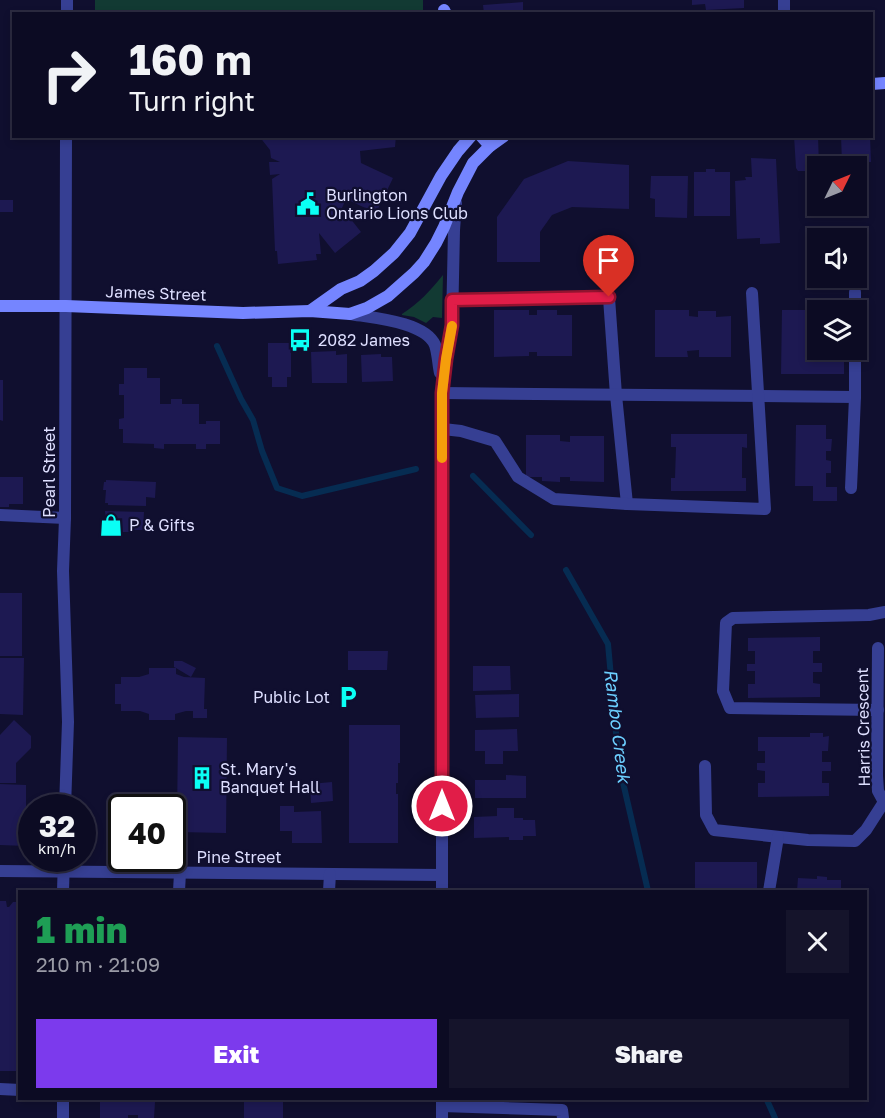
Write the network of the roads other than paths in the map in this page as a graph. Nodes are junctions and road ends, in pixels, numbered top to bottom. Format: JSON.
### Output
{"nodes":[{"id":1,"x":66,"y":138,"type":"edge"},
{"id":2,"x":469,"y":138,"type":"edge"},
{"id":3,"x":483,"y":138,"type":"edge"},
{"id":4,"x":501,"y":138,"type":"edge"},
{"id":5,"x":490,"y":146,"type":"junction"},
{"id":6,"x":458,"y":192,"type":"junction"},
{"id":7,"x":855,"y":292,"type":"dead end"},
{"id":8,"x":752,"y":293,"type":"dead end"},
{"id":9,"x":452,"y":300,"type":"junction"},
{"id":10,"x":855,"y":300,"type":"edge"},
{"id":11,"x":0,"y":306,"type":"edge"},
{"id":12,"x":66,"y":306,"type":"junction"},
{"id":13,"x":310,"y":311,"type":"junction"},
{"id":14,"x":350,"y":314,"type":"junction"},
{"id":15,"x":855,"y":360,"type":"edge"},
{"id":16,"x":442,"y":393,"type":"junction"},
{"id":17,"x":615,"y":395,"type":"junction"},
{"id":18,"x":759,"y":396,"type":"junction"},
{"id":19,"x":855,"y":397,"type":"junction"},
{"id":20,"x":442,"y":429,"type":"junction"},
{"id":21,"x":851,"y":488,"type":"dead end"},
{"id":22,"x":627,"y":504,"type":"junction"},
{"id":23,"x":0,"y":515,"type":"edge"},
{"id":24,"x":65,"y":518,"type":"junction"},
{"id":25,"x":885,"y":612,"type":"edge"},
{"id":26,"x":878,"y":648,"type":"dead end"},
{"id":27,"x":878,"y":710,"type":"junction"},
{"id":28,"x":705,"y":766,"type":"dead end"},
{"id":29,"x":65,"y":794,"type":"edge"},
{"id":30,"x":884,"y":803,"type":"edge"},
{"id":31,"x":778,"y":837,"type":"junction"},
{"id":32,"x":0,"y":871,"type":"edge"},
{"id":33,"x":18,"y":871,"type":"edge"},
{"id":34,"x":63,"y":872,"type":"edge"},
{"id":35,"x":96,"y":872,"type":"edge"},
{"id":36,"x":180,"y":873,"type":"junction"},
{"id":37,"x":330,"y":874,"type":"junction"},
{"id":38,"x":442,"y":875,"type":"junction"},
{"id":39,"x":63,"y":890,"type":"edge"},
{"id":40,"x":179,"y":890,"type":"edge"},
{"id":41,"x":329,"y":890,"type":"edge"},
{"id":42,"x":442,"y":890,"type":"edge"},
{"id":43,"x":769,"y":890,"type":"edge"},
{"id":44,"x":0,"y":1089,"type":"edge"},
{"id":45,"x":18,"y":1090,"type":"edge"},
{"id":46,"x":62,"y":1100,"type":"edge"},
{"id":47,"x":442,"y":1107,"type":"edge"},
{"id":48,"x":63,"y":1118,"type":"edge"},
{"id":49,"x":563,"y":1118,"type":"edge"}],
"edges":[{"from":1,"to":12,"type":"street","name":"Pearl Street"},
{"from":2,"to":13,"type":"main road"},
{"from":3,"to":5,"type":"main road"},
{"from":4,"to":5,"type":"main road","name":"James Street"},
{"from":5,"to":6,"type":"main road","name":"James Street"},
{"from":6,"to":9,"type":"street"},
{"from":6,"to":14,"type":"main road","name":"James Street"},
{"from":7,"to":10,"type":"street"},
{"from":8,"to":18,"type":"street"},
{"from":9,"to":16,"type":"street"},
{"from":9,"to":17,"type":"street"},
{"from":11,"to":12,"type":"main road","name":"James Street"},
{"from":12,"to":13,"type":"main road","name":"James Street"},
{"from":12,"to":24,"type":"street","name":"Pearl Street"},
{"from":13,"to":14,"type":"main road","name":"James Street"},
{"from":14,"to":16,"type":"street"},
{"from":15,"to":19,"type":"street"},
{"from":16,"to":17,"type":"street"},
{"from":16,"to":20,"type":"street"},
{"from":17,"to":18,"type":"street"},
{"from":17,"to":22,"type":"street"},
{"from":18,"to":19,"type":"street"},
{"from":18,"to":22,"type":"street"},
{"from":19,"to":21,"type":"street"},
{"from":20,"to":22,"type":"street"},
{"from":20,"to":38,"type":"street"},
{"from":23,"to":24,"type":"street"},
{"from":24,"to":29,"type":"street","name":"Pearl Street"},
{"from":25,"to":27,"type":"street"},
{"from":26,"to":27,"type":"street","name":"Harris Crescent"},
{"from":27,"to":30,"type":"street","name":"Harris Crescent"},
{"from":28,"to":31,"type":"street"},
{"from":30,"to":31,"type":"street"},
{"from":31,"to":43,"type":"street"},
{"from":32,"to":33,"type":"street","name":"Pine Street"},
{"from":34,"to":39,"type":"street"},
{"from":35,"to":36,"type":"street","name":"Pine Street"},
{"from":36,"to":37,"type":"street","name":"Pine Street"},
{"from":36,"to":40,"type":"street"},
{"from":37,"to":38,"type":"street","name":"Pine Street"},
{"from":37,"to":41,"type":"street"},
{"from":38,"to":42,"type":"street"},
{"from":44,"to":45,"type":"street"},
{"from":46,"to":48,"type":"street"},
{"from":47,"to":49,"type":"street"}]}
